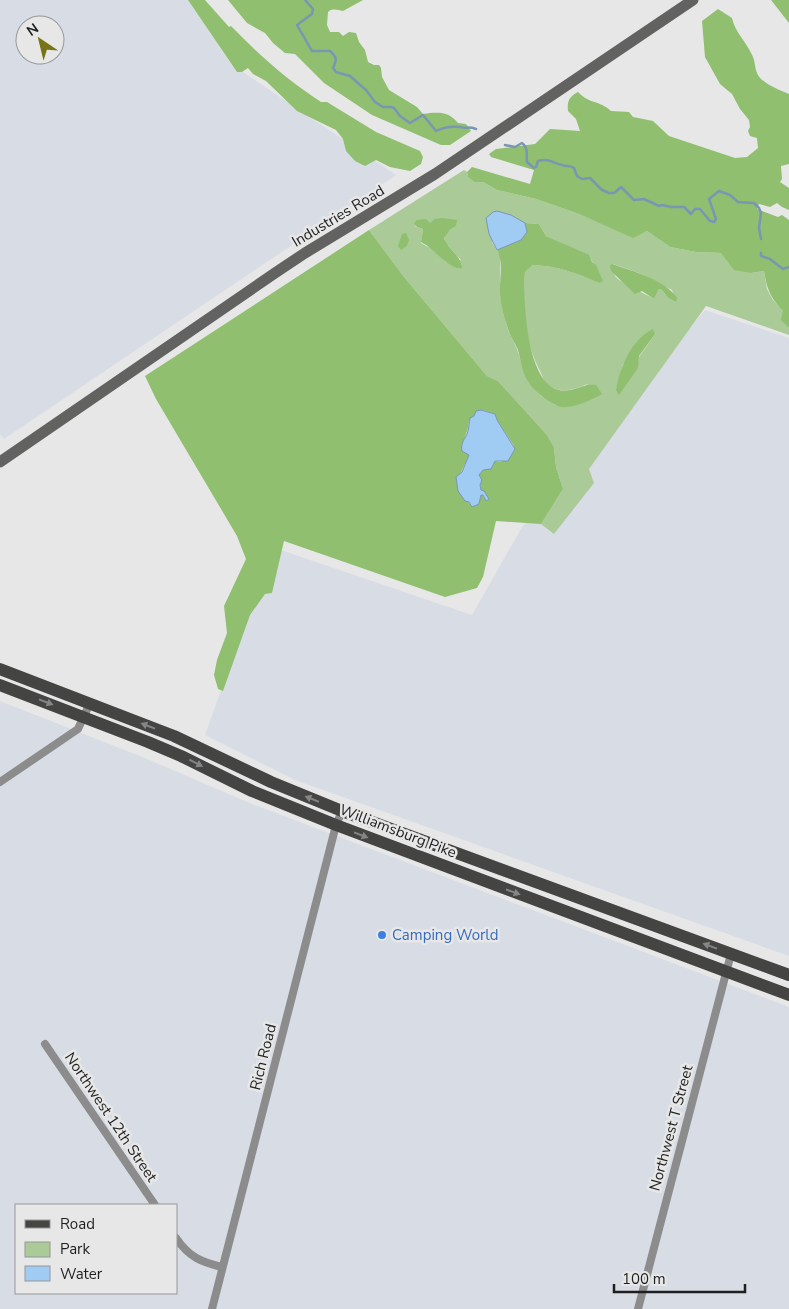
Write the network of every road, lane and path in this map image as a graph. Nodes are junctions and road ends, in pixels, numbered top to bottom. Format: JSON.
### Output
{"nodes":[{"id":1,"x":693,"y":0,"type":"edge"},
{"id":2,"x":1,"y":458,"type":"edge"},
{"id":3,"x":0,"y":669,"type":"edge"},
{"id":4,"x":0,"y":685,"type":"edge"},
{"id":5,"x":90,"y":703,"type":"junction"},
{"id":6,"x":83,"y":718,"type":"junction"},
{"id":7,"x":0,"y":782,"type":"edge"},
{"id":8,"x":342,"y":811,"type":"junction"},
{"id":9,"x":336,"y":825,"type":"junction"},
{"id":10,"x":731,"y":954,"type":"junction"},
{"id":11,"x":726,"y":972,"type":"junction"},
{"id":12,"x":789,"y":976,"type":"edge"},
{"id":13,"x":789,"y":995,"type":"edge"},
{"id":14,"x":45,"y":1044,"type":"dead end"},
{"id":15,"x":154,"y":1204,"type":"edge"},
{"id":16,"x":178,"y":1240,"type":"edge"},
{"id":17,"x":222,"y":1267,"type":"junction"},
{"id":18,"x":212,"y":1309,"type":"edge"},
{"id":19,"x":638,"y":1309,"type":"edge"}],
"edges":[{"from":1,"to":2,"type":"street","name":"Industries Road"},
{"from":3,"to":5,"type":"main road","name":"Williamsburg Pike"},
{"from":4,"to":6,"type":"main road","name":"Williamsburg Pike","one_way":true},
{"from":5,"to":6,"type":"street"},
{"from":8,"to":5,"type":"main road","name":"Williamsburg Pike","one_way":true},
{"from":6,"to":7,"type":"street"},
{"from":6,"to":9,"type":"main road","name":"Williamsburg Pike","one_way":true},
{"from":8,"to":9,"type":"street","name":"Rich Road"},
{"from":10,"to":8,"type":"main road","name":"Williamsburg Pike","one_way":true},
{"from":9,"to":11,"type":"main road","name":"Williamsburg Pike","one_way":true},
{"from":9,"to":17,"type":"street","name":"Rich Road"},
{"from":10,"to":11,"type":"street","name":"Northwest T Street"},
{"from":10,"to":12,"type":"main road","name":"Williamsburg Pike"},
{"from":11,"to":13,"type":"main road","name":"Williamsburg Pike"},
{"from":11,"to":19,"type":"street","name":"Northwest T Street"},
{"from":14,"to":15,"type":"street","name":"Northwest 12th Street"},
{"from":16,"to":17,"type":"street"},
{"from":17,"to":18,"type":"street","name":"Rich Road"}]}
